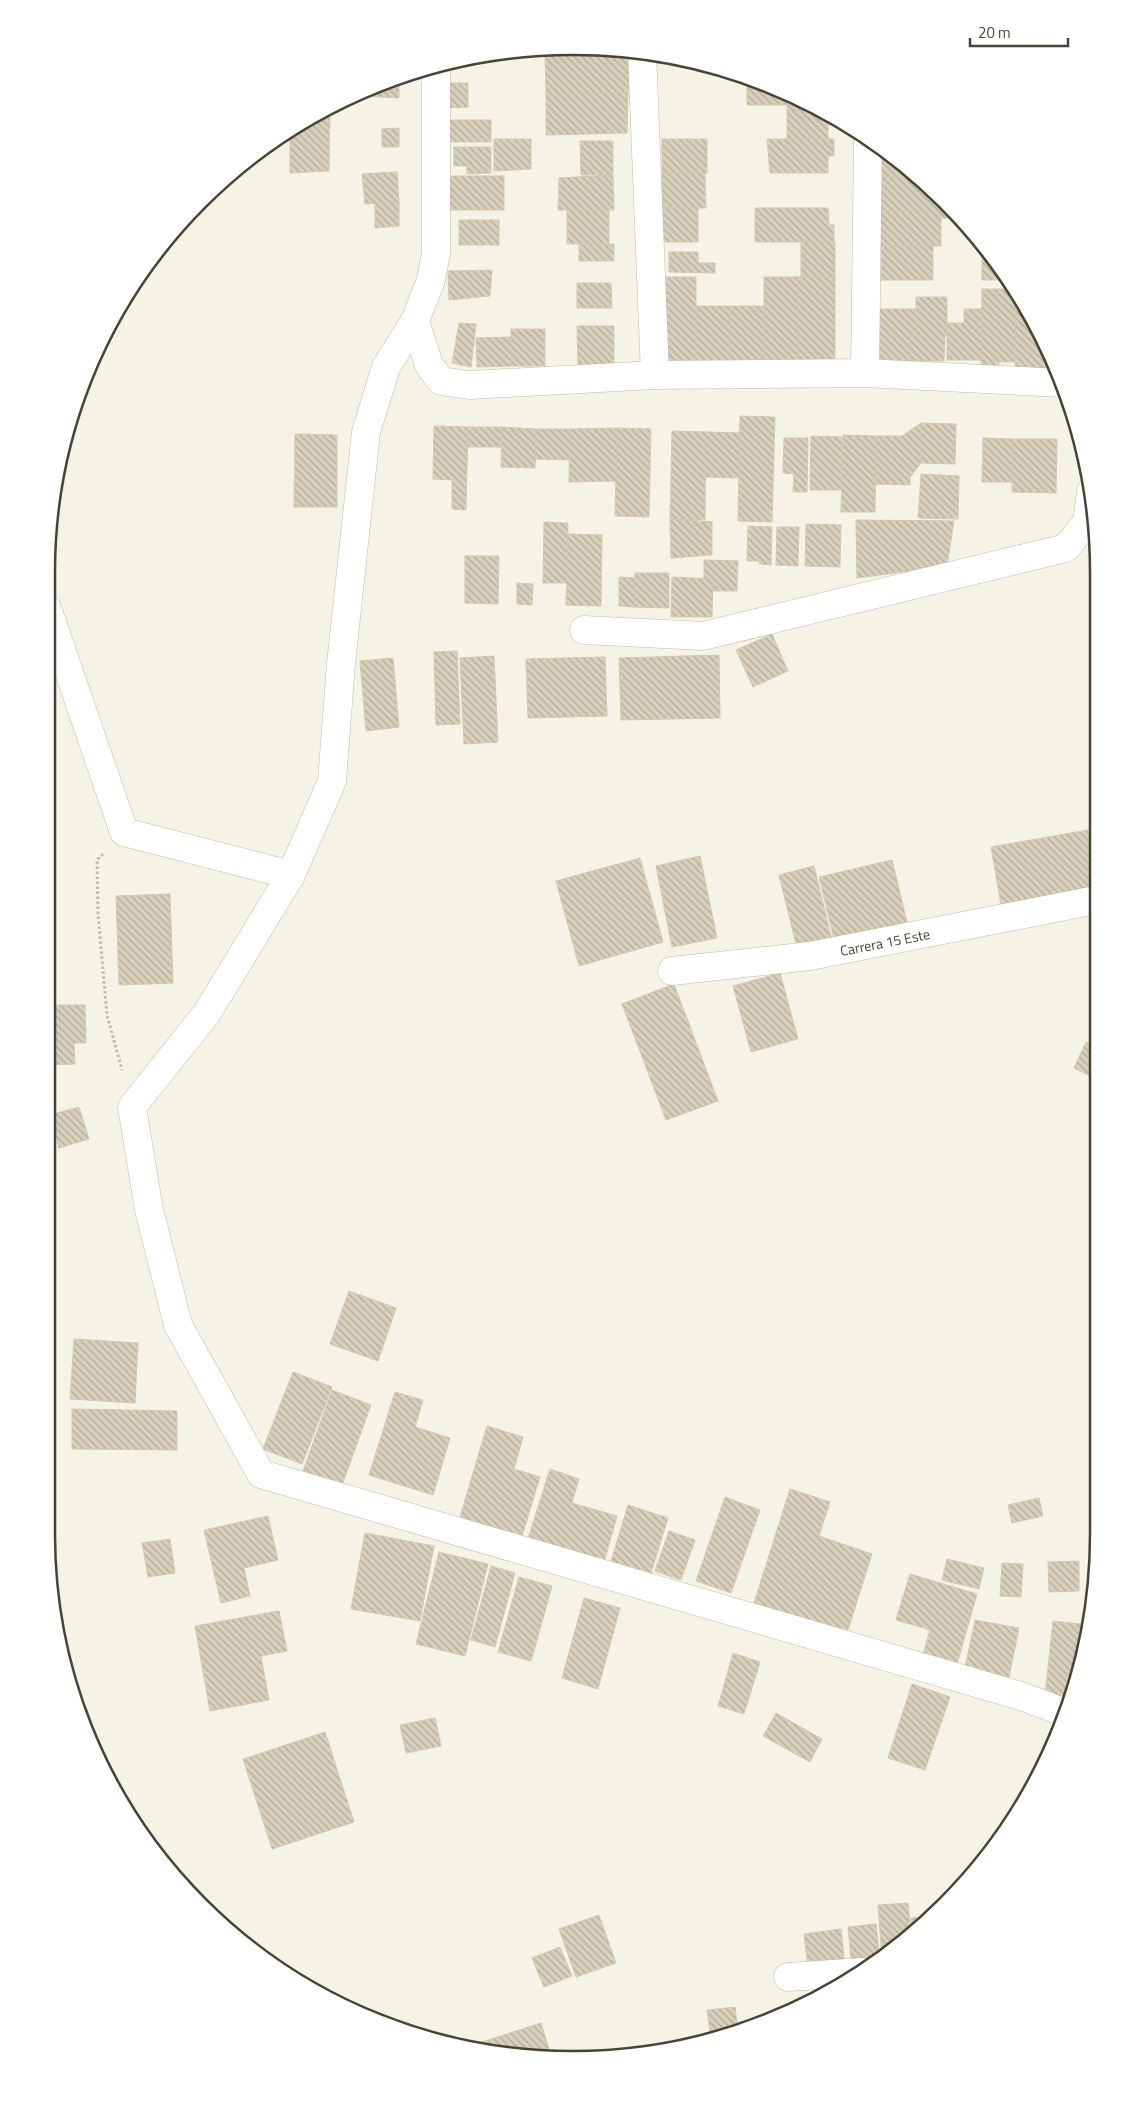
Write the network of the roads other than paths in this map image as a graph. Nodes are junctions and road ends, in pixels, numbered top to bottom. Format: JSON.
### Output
{"nodes":[{"id":1,"x":642,"y":59,"type":"edge"},
{"id":2,"x":436,"y":74,"type":"edge"},
{"id":3,"x":868,"y":148,"type":"edge"},
{"id":4,"x":415,"y":321,"type":"junction"},
{"id":5,"x":865,"y":373,"type":"junction"},
{"id":6,"x":655,"y":375,"type":"junction"},
{"id":7,"x":1054,"y":383,"type":"edge"},
{"id":8,"x":1087,"y":520,"type":"edge"},
{"id":9,"x":584,"y":630,"type":"dead end"},
{"id":10,"x":55,"y":631,"type":"edge"},
{"id":11,"x":291,"y":876,"type":"junction"},
{"id":12,"x":1090,"y":901,"type":"edge"},
{"id":13,"x":672,"y":971,"type":"dead end"},
{"id":14,"x":1059,"y":1710,"type":"edge"},
{"id":15,"x":845,"y":1973,"type":"edge"},
{"id":16,"x":788,"y":1977,"type":"dead end"}],
"edges":[{"from":1,"to":6,"type":"street"},
{"from":2,"to":4,"type":"street"},
{"from":3,"to":5,"type":"street"},
{"from":4,"to":6,"type":"street"},
{"from":4,"to":11,"type":"street"},
{"from":5,"to":6,"type":"street"},
{"from":5,"to":7,"type":"street"},
{"from":8,"to":9,"type":"street"},
{"from":10,"to":11,"type":"street"},
{"from":11,"to":14,"type":"street"},
{"from":12,"to":13,"type":"street","name":"Carrera 15 Este"},
{"from":15,"to":16,"type":"street"}]}
